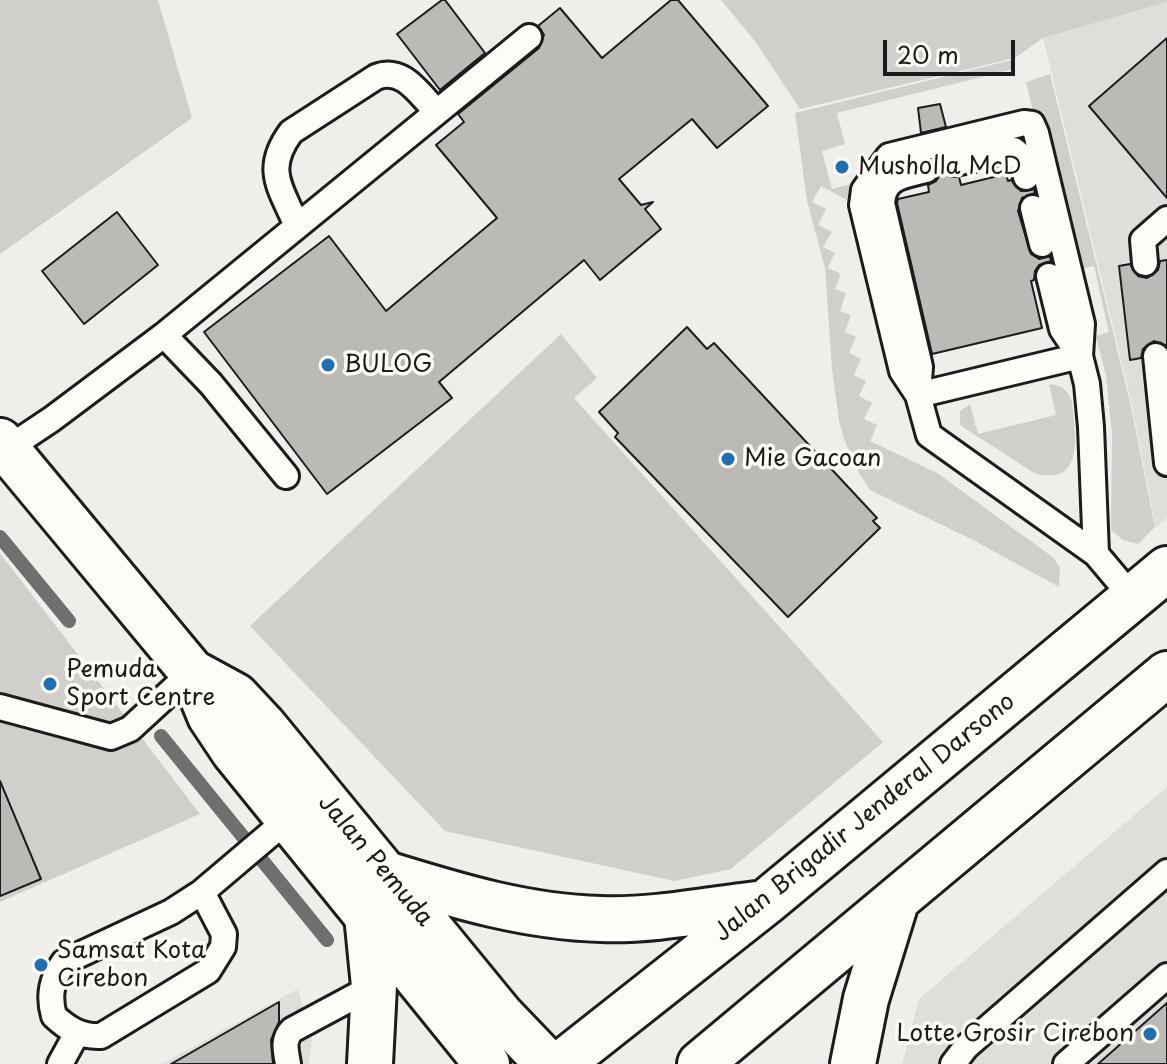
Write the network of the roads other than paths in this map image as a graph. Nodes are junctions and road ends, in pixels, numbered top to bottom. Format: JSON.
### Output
{"nodes":[{"id":1,"x":529,"y":37,"type":"dead end"},
{"id":2,"x":437,"y":112,"type":"junction"},
{"id":3,"x":955,"y":163,"type":"dead end"},
{"id":4,"x":926,"y":170,"type":"dead end"},
{"id":5,"x":1026,"y":177,"type":"dead end"},
{"id":6,"x":1033,"y":208,"type":"dead end"},
{"id":7,"x":1167,"y":219,"type":"edge"},
{"id":8,"x":297,"y":226,"type":"junction"},
{"id":9,"x":1042,"y":244,"type":"dead end"},
{"id":10,"x":1144,"y":251,"type":"dead end"},
{"id":11,"x":1049,"y":276,"type":"dead end"},
{"id":12,"x":164,"y":335,"type":"junction"},
{"id":13,"x":1080,"y":356,"type":"junction"},
{"id":14,"x":1156,"y":356,"type":"dead end"},
{"id":15,"x":918,"y":395,"type":"junction"},
{"id":16,"x":4,"y":445,"type":"edge"},
{"id":17,"x":1167,"y":463,"type":"edge"},
{"id":18,"x":286,"y":476,"type":"dead end"},
{"id":19,"x":1096,"y":554,"type":"junction"},
{"id":20,"x":1167,"y":569,"type":"edge"},
{"id":21,"x":1133,"y":598,"type":"junction"},
{"id":22,"x":192,"y":672,"type":"junction"},
{"id":23,"x":1167,"y":674,"type":"edge"},
{"id":24,"x":0,"y":707,"type":"edge"},
{"id":25,"x":290,"y":817,"type":"junction"},
{"id":26,"x":1167,"y":872,"type":"edge"},
{"id":27,"x":386,"y":874,"type":"junction"},
{"id":28,"x":202,"y":892,"type":"junction"},
{"id":29,"x":896,"y":902,"type":"junction"},
{"id":30,"x":765,"y":903,"type":"junction"},
{"id":31,"x":367,"y":915,"type":"junction"},
{"id":32,"x":1167,"y":976,"type":"edge"},
{"id":33,"x":374,"y":986,"type":"junction"},
{"id":34,"x":77,"y":1033,"type":"junction"},
{"id":35,"x":60,"y":1064,"type":"edge"},
{"id":36,"x":288,"y":1064,"type":"edge"},
{"id":37,"x":370,"y":1064,"type":"edge"},
{"id":38,"x":487,"y":1064,"type":"edge"},
{"id":39,"x":548,"y":1064,"type":"edge"},
{"id":40,"x":561,"y":1064,"type":"edge"},
{"id":41,"x":700,"y":1064,"type":"edge"},
{"id":42,"x":853,"y":1064,"type":"edge"},
{"id":43,"x":953,"y":1064,"type":"edge"},
{"id":44,"x":1066,"y":1064,"type":"edge"}],
"edges":[{"from":1,"to":2,"type":"lane"},
{"from":2,"to":8,"type":"lane"},
{"from":2,"to":8,"type":"lane"},
{"from":3,"to":5,"type":"lane"},
{"from":4,"to":15,"type":"lane"},
{"from":6,"to":9,"type":"lane"},
{"from":7,"to":10,"type":"lane"},
{"from":8,"to":12,"type":"lane"},
{"from":11,"to":13,"type":"lane"},
{"from":12,"to":16,"type":"lane"},
{"from":12,"to":18,"type":"lane"},
{"from":13,"to":15,"type":"lane"},
{"from":13,"to":15,"type":"lane"},
{"from":13,"to":19,"type":"lane"},
{"from":14,"to":17,"type":"lane"},
{"from":15,"to":19,"type":"lane"},
{"from":16,"to":22,"type":"main road","name":"Jalan Pemuda"},
{"from":19,"to":21,"type":"lane"},
{"from":20,"to":21,"type":"main road","name":"Jalan Brigadir Jenderal Darsono"},
{"from":21,"to":30,"type":"main road","name":"Jalan Brigadir Jenderal Darsono"},
{"from":22,"to":24,"type":"lane"},
{"from":22,"to":25,"type":"main road","name":"Jalan Pemuda"},
{"from":23,"to":29,"type":"main road"},
{"from":25,"to":27,"type":"main road","name":"Jalan Pemuda"},
{"from":25,"to":28,"type":"lane"},
{"from":25,"to":31,"type":"main road","name":"Jalan Pemuda"},
{"from":26,"to":43,"type":"lane"},
{"from":27,"to":30,"type":"main road"},
{"from":27,"to":39,"type":"main road","name":"Jalan Pemuda"},
{"from":28,"to":34,"type":"lane"},
{"from":28,"to":34,"type":"lane"},
{"from":29,"to":41,"type":"main road"},
{"from":29,"to":42,"type":"main road"},
{"from":30,"to":40,"type":"main road","name":"Jalan Brigadir Jenderal Darsono"},
{"from":31,"to":33,"type":"main road"},
{"from":31,"to":38,"type":"main road","name":"Jalan Pemuda"},
{"from":32,"to":44,"type":"lane"},
{"from":33,"to":36,"type":"lane"},
{"from":33,"to":37,"type":"main road"},
{"from":34,"to":35,"type":"lane"}]}
